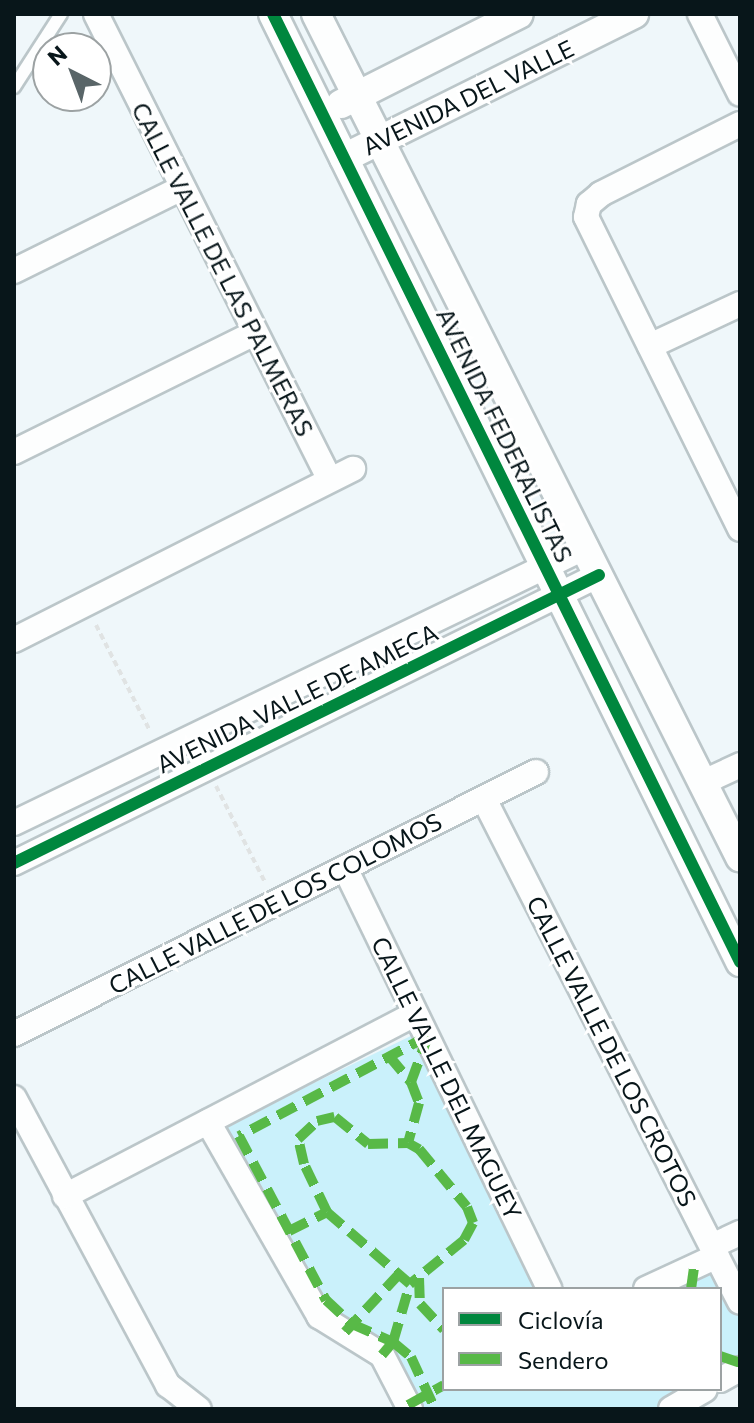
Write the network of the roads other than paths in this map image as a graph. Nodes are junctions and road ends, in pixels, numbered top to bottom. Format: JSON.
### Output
{"nodes":[{"id":1,"x":61,"y":14,"type":"edge"},
{"id":2,"x":273,"y":14,"type":"edge"},
{"id":3,"x":316,"y":14,"type":"edge"},
{"id":4,"x":519,"y":14,"type":"edge"},
{"id":5,"x":634,"y":14,"type":"edge"},
{"id":6,"x":700,"y":14,"type":"edge"},
{"id":7,"x":99,"y":15,"type":"edge"},
{"id":8,"x":14,"y":87,"type":"edge"},
{"id":9,"x":740,"y":94,"type":"edge"},
{"id":10,"x":358,"y":95,"type":"junction"},
{"id":11,"x":322,"y":113,"type":"junction"},
{"id":12,"x":740,"y":124,"type":"edge"},
{"id":13,"x":380,"y":140,"type":"junction"},
{"id":14,"x":344,"y":158,"type":"junction"},
{"id":15,"x":182,"y":188,"type":"junction"},
{"id":16,"x":14,"y":271,"type":"edge"},
{"id":17,"x":740,"y":304,"type":"edge"},
{"id":18,"x":255,"y":333,"type":"junction"},
{"id":19,"x":650,"y":346,"type":"junction"},
{"id":20,"x":14,"y":452,"type":"edge"},
{"id":21,"x":353,"y":469,"type":"dead end"},
{"id":22,"x":330,"y":480,"type":"junction"},
{"id":23,"x":740,"y":529,"type":"edge"},
{"id":24,"x":586,"y":547,"type":"junction"},
{"id":25,"x":545,"y":566,"type":"junction"},
{"id":26,"x":599,"y":575,"type":"junction"},
{"id":27,"x":560,"y":595,"type":"junction"},
{"id":28,"x":14,"y":640,"type":"edge"},
{"id":29,"x":740,"y":765,"type":"edge"},
{"id":30,"x":536,"y":772,"type":"dead end"},
{"id":31,"x":704,"y":782,"type":"junction"},
{"id":32,"x":484,"y":799,"type":"junction"},
{"id":33,"x":14,"y":823,"type":"edge"},
{"id":34,"x":740,"y":857,"type":"edge"},
{"id":35,"x":14,"y":863,"type":"edge"},
{"id":36,"x":345,"y":868,"type":"junction"},
{"id":37,"x":740,"y":962,"type":"edge"},
{"id":38,"x":415,"y":1014,"type":"junction"},
{"id":39,"x":14,"y":1034,"type":"edge"},
{"id":40,"x":14,"y":1098,"type":"edge"},
{"id":41,"x":208,"y":1122,"type":"junction"},
{"id":42,"x":65,"y":1196,"type":"junction"},
{"id":43,"x":740,"y":1233,"type":"edge"},
{"id":44,"x":724,"y":1261,"type":"edge"},
{"id":45,"x":548,"y":1287,"type":"edge"},
{"id":46,"x":652,"y":1287,"type":"edge"},
{"id":47,"x":740,"y":1302,"type":"edge"},
{"id":48,"x":740,"y":1369,"type":"edge"},
{"id":49,"x":722,"y":1379,"type":"edge"},
{"id":50,"x":702,"y":1391,"type":"edge"},
{"id":51,"x":199,"y":1409,"type":"edge"},
{"id":52,"x":410,"y":1409,"type":"edge"},
{"id":53,"x":671,"y":1409,"type":"edge"}],
"edges":[{"from":1,"to":8,"type":"lane"},
{"from":2,"to":11,"type":"street","name":"AVENIDA FEDERALISTAS"},
{"from":3,"to":10,"type":"street","name":"AVENIDA FEDERALISTAS"},
{"from":4,"to":10,"type":"street","name":"AVENIDA DEL VALLE"},
{"from":5,"to":13,"type":"street","name":"AVENIDA DEL VALLE"},
{"from":6,"to":9,"type":"street"},
{"from":7,"to":15,"type":"street","name":"CALLE VALLE DE LAS PALMERAS"},
{"from":10,"to":11,"type":"street","name":"AVENIDA DEL VALLE"},
{"from":10,"to":13,"type":"street","name":"AVENIDA FEDERALISTAS"},
{"from":11,"to":14,"type":"street","name":"AVENIDA FEDERALISTAS"},
{"from":12,"to":19,"type":"street"},
{"from":13,"to":14,"type":"street","name":"AVENIDA DEL VALLE"},
{"from":13,"to":24,"type":"street","name":"AVENIDA FEDERALISTAS"},
{"from":14,"to":25,"type":"street","name":"AVENIDA FEDERALISTAS"},
{"from":15,"to":16,"type":"street"},
{"from":15,"to":18,"type":"street","name":"CALLE VALLE DE LAS PALMERAS"},
{"from":17,"to":19,"type":"street"},
{"from":18,"to":20,"type":"street"},
{"from":18,"to":22,"type":"street","name":"CALLE VALLE DE LAS PALMERAS"},
{"from":19,"to":23,"type":"street"},
{"from":21,"to":22,"type":"street"},
{"from":22,"to":28,"type":"street"},
{"from":24,"to":25,"type":"street","name":"AVENIDA VALLE DE AMECA"},
{"from":24,"to":26,"type":"street","name":"AVENIDA FEDERALISTAS"},
{"from":25,"to":27,"type":"street","name":"AVENIDA FEDERALISTAS"},
{"from":25,"to":33,"type":"street","name":"AVENIDA VALLE DE AMECA"},
{"from":26,"to":27,"type":"street","name":"AVENIDA VALLE DE AMECA"},
{"from":26,"to":31,"type":"street","name":"AVENIDA FEDERALISTAS"},
{"from":27,"to":35,"type":"street","name":"AVENIDA VALLE DE AMECA"},
{"from":27,"to":37,"type":"street","name":"AVENIDA FEDERALISTAS"},
{"from":29,"to":31,"type":"street"},
{"from":30,"to":32,"type":"street","name":"CALLE VALLE DE LOS COLOMOS"},
{"from":31,"to":34,"type":"street","name":"AVENIDA FEDERALISTAS"},
{"from":32,"to":36,"type":"street","name":"CALLE VALLE DE LOS COLOMOS"},
{"from":32,"to":44,"type":"street","name":"CALLE VALLE DE LOS CROTOS"},
{"from":36,"to":38,"type":"street","name":"CALLE VALLE DEL MAGUEY"},
{"from":36,"to":39,"type":"street","name":"CALLE VALLE DE LOS COLOMOS"},
{"from":38,"to":41,"type":"street"},
{"from":38,"to":45,"type":"street","name":"CALLE VALLE DEL MAGUEY"},
{"from":40,"to":42,"type":"street"},
{"from":41,"to":42,"type":"street"},
{"from":41,"to":52,"type":"street"},
{"from":42,"to":51,"type":"street"},
{"from":43,"to":44,"type":"street"},
{"from":44,"to":46,"type":"street"},
{"from":44,"to":47,"type":"street","name":"CALLE VALLE DE LOS CROTOS"},
{"from":48,"to":49,"type":"street"},
{"from":50,"to":53,"type":"street"}]}
